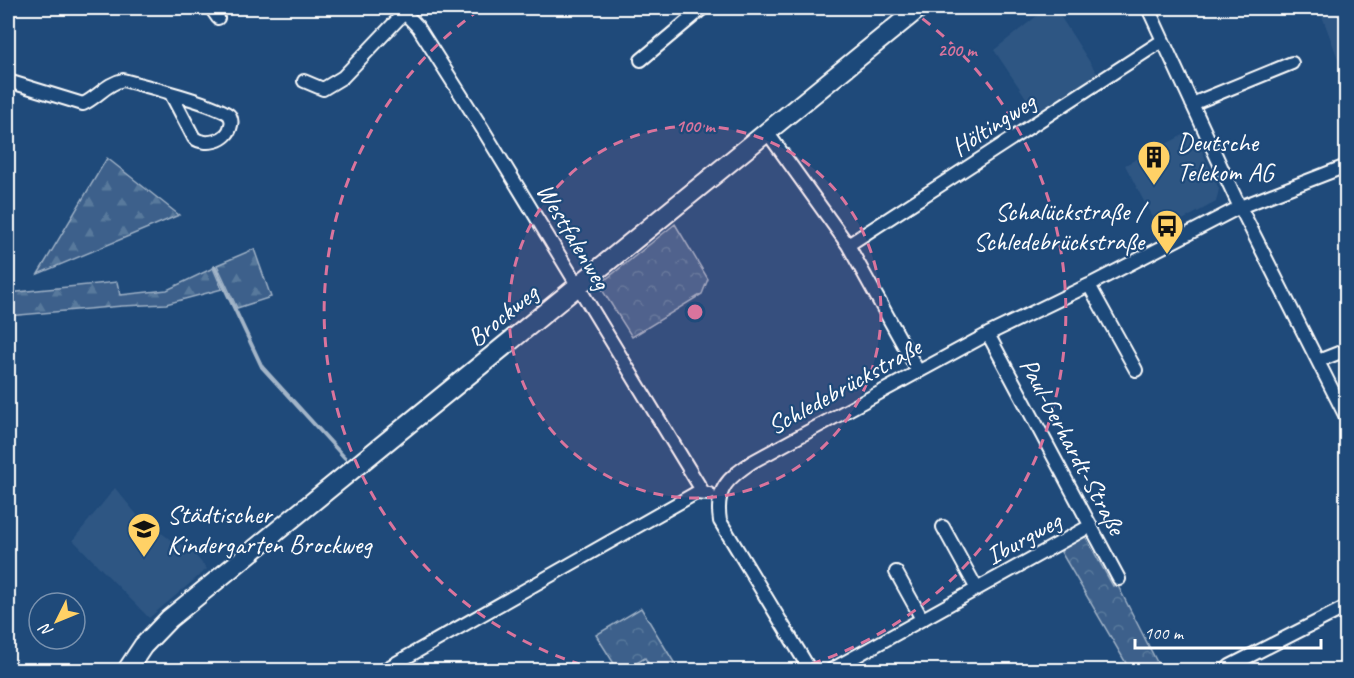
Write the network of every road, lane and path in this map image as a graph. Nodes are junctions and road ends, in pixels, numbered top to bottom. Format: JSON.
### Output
{"nodes":[{"id":1,"x":211,"y":8,"type":"edge"},
{"id":2,"x":703,"y":8,"type":"edge"},
{"id":3,"x":919,"y":8,"type":"edge"},
{"id":4,"x":1148,"y":8,"type":"edge"},
{"id":5,"x":403,"y":10,"type":"edge"},
{"id":6,"x":218,"y":18,"type":"dead end"},
{"id":7,"x":1162,"y":41,"type":"junction"},
{"id":8,"x":641,"y":60,"type":"dead end"},
{"id":9,"x":1292,"y":63,"type":"dead end"},
{"id":10,"x":8,"y":81,"type":"edge"},
{"id":11,"x":304,"y":81,"type":"dead end"},
{"id":12,"x":171,"y":94,"type":"junction"},
{"id":13,"x":1192,"y":104,"type":"junction"},
{"id":14,"x":767,"y":132,"type":"junction"},
{"id":15,"x":1347,"y":166,"type":"edge"},
{"id":16,"x":1240,"y":207,"type":"junction"},
{"id":17,"x":848,"y":245,"type":"junction"},
{"id":18,"x":1089,"y":285,"type":"junction"},
{"id":19,"x":578,"y":286,"type":"junction"},
{"id":20,"x":988,"y":334,"type":"junction"},
{"id":21,"x":1347,"y":350,"type":"edge"},
{"id":22,"x":1318,"y":361,"type":"junction"},
{"id":23,"x":1136,"y":370,"type":"dead end"},
{"id":24,"x":918,"y":371,"type":"junction"},
{"id":25,"x":1347,"y":417,"type":"edge"},
{"id":26,"x":703,"y":492,"type":"junction"},
{"id":27,"x":719,"y":496,"type":"junction"},
{"id":28,"x":1090,"y":526,"type":"junction"},
{"id":29,"x":943,"y":527,"type":"dead end"},
{"id":30,"x":896,"y":572,"type":"dead end"},
{"id":31,"x":1119,"y":579,"type":"dead end"},
{"id":32,"x":977,"y":589,"type":"junction"},
{"id":33,"x":1347,"y":607,"type":"edge"},
{"id":34,"x":922,"y":619,"type":"junction"},
{"id":35,"x":127,"y":670,"type":"edge"},
{"id":36,"x":384,"y":670,"type":"edge"},
{"id":37,"x":810,"y":670,"type":"edge"},
{"id":38,"x":831,"y":670,"type":"edge"},
{"id":39,"x":1226,"y":670,"type":"edge"}],
"edges":[{"from":1,"to":6,"type":"street"},
{"from":2,"to":8,"type":"street"},
{"from":3,"to":14,"type":"street","name":"Brockweg"},
{"from":4,"to":7,"type":"street"},
{"from":5,"to":11,"type":"street"},
{"from":5,"to":19,"type":"street","name":"Westfalenweg"},
{"from":7,"to":13,"type":"street"},
{"from":7,"to":17,"type":"street","name":"Höltingweg"},
{"from":9,"to":13,"type":"street"},
{"from":10,"to":12,"type":"street"},
{"from":12,"to":12,"type":"street"},
{"from":13,"to":16,"type":"street"},
{"from":14,"to":17,"type":"street"},
{"from":14,"to":19,"type":"street","name":"Brockweg"},
{"from":15,"to":16,"type":"street","name":"Schledebrückstraße"},
{"from":16,"to":18,"type":"street","name":"Schledebrückstraße"},
{"from":16,"to":22,"type":"street"},
{"from":17,"to":24,"type":"street"},
{"from":18,"to":20,"type":"street","name":"Schledebrückstraße"},
{"from":18,"to":23,"type":"street"},
{"from":19,"to":26,"type":"street","name":"Westfalenweg"},
{"from":19,"to":35,"type":"street","name":"Brockweg"},
{"from":20,"to":24,"type":"street","name":"Schledebrückstraße"},
{"from":20,"to":28,"type":"street","name":"Paul-Gerhardt-Straße"},
{"from":21,"to":22,"type":"street"},
{"from":22,"to":25,"type":"street"},
{"from":24,"to":27,"type":"street","name":"Schledebrückstraße"},
{"from":26,"to":27,"type":"street"},
{"from":26,"to":36,"type":"street"},
{"from":27,"to":37,"type":"street"},
{"from":28,"to":31,"type":"street","name":"Paul-Gerhardt-Straße"},
{"from":28,"to":32,"type":"street","name":"Iburgweg"},
{"from":29,"to":32,"type":"street","name":"Iburgweg"},
{"from":30,"to":34,"type":"street"},
{"from":32,"to":34,"type":"street","name":"Iburgweg"},
{"from":33,"to":39,"type":"street"},
{"from":34,"to":38,"type":"street","name":"Iburgweg"}]}
